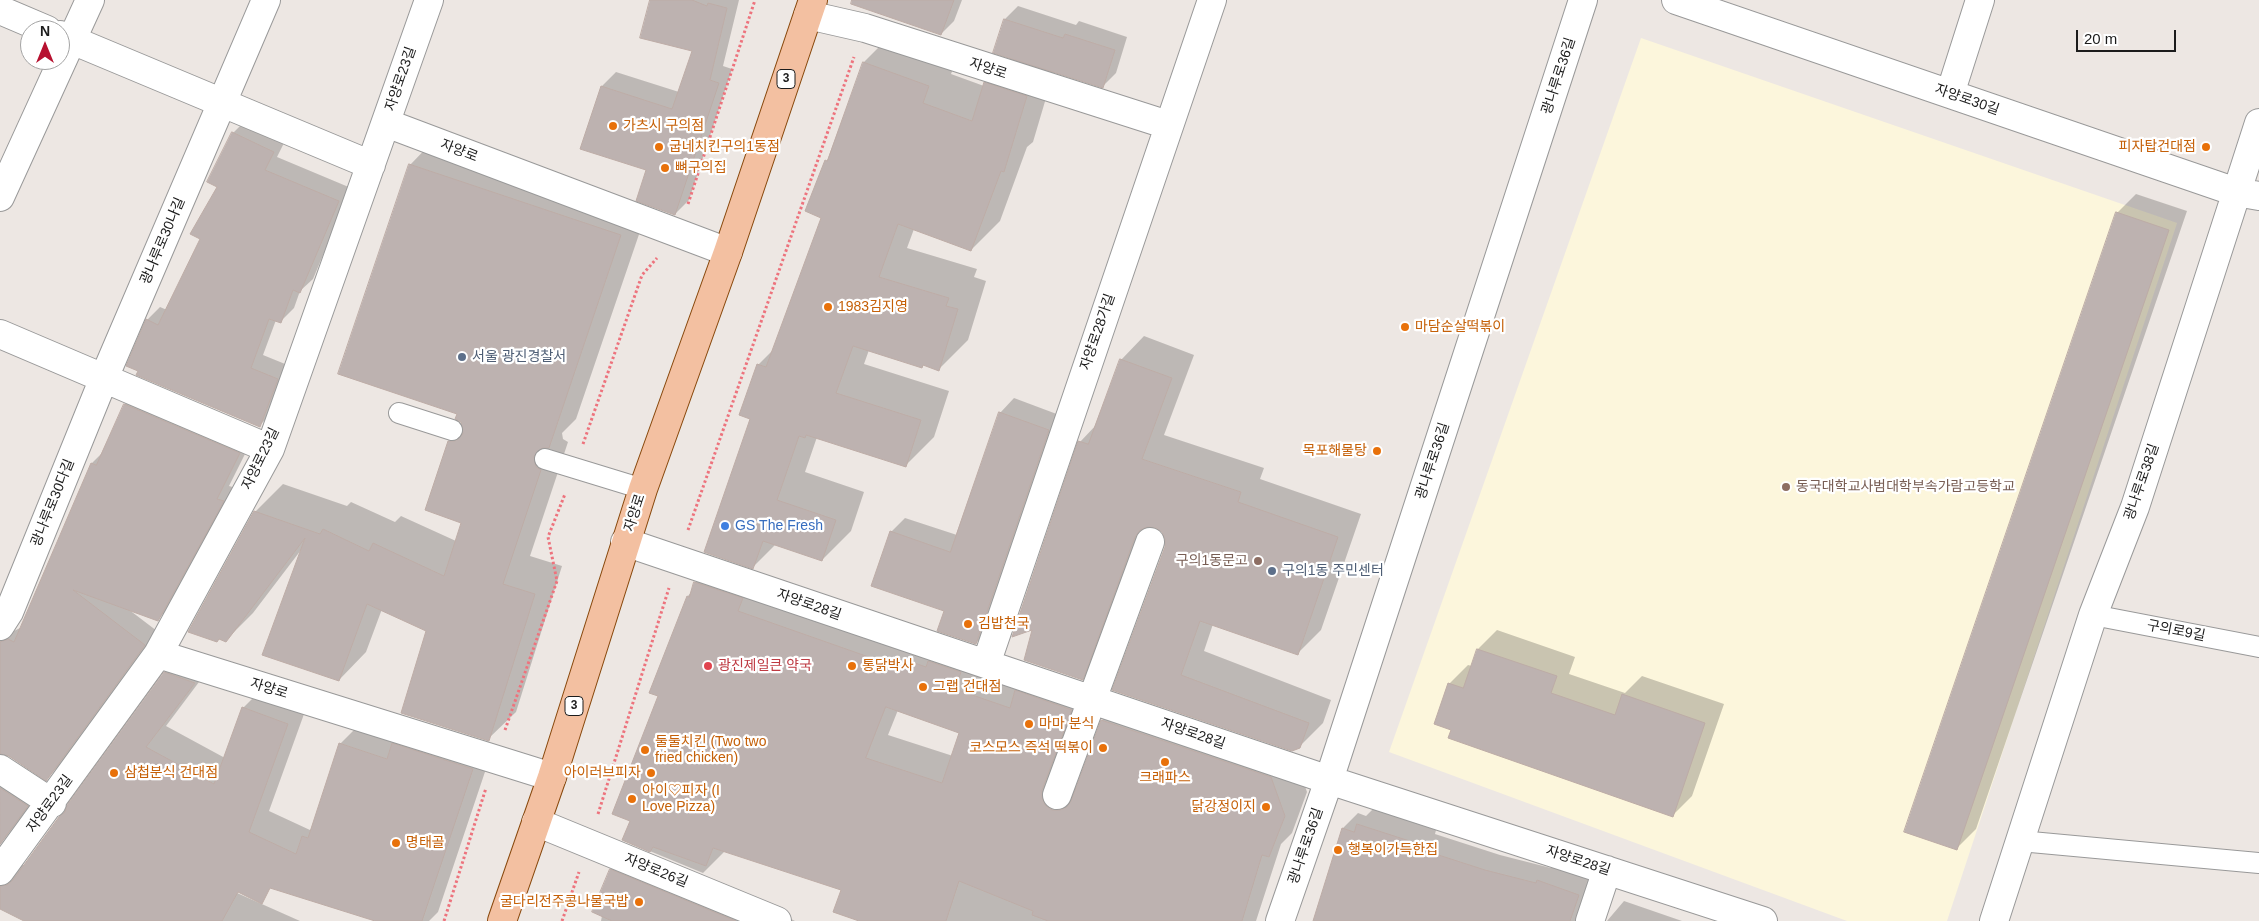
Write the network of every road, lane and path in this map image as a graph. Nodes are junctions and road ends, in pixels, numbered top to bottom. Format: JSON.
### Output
{"nodes":[{"id":1,"x":90,"y":0,"type":"edge"},
{"id":2,"x":266,"y":0,"type":"edge"},
{"id":3,"x":429,"y":0,"type":"edge"},
{"id":4,"x":1212,"y":0,"type":"edge"},
{"id":5,"x":1584,"y":0,"type":"edge"},
{"id":6,"x":1676,"y":0,"type":"edge"},
{"id":7,"x":1980,"y":0,"type":"edge"},
{"id":8,"x":810,"y":7,"type":"edge"},
{"id":9,"x":0,"y":10,"type":"edge"},
{"id":10,"x":24,"y":20,"type":"edge"},
{"id":11,"x":865,"y":28,"type":"junction"},
{"id":12,"x":70,"y":32,"type":"edge"},
{"id":13,"x":70,"y":40,"type":"edge"},
{"id":14,"x":53,"y":70,"type":"edge"},
{"id":15,"x":1950,"y":94,"type":"junction"},
{"id":16,"x":223,"y":103,"type":"junction"},
{"id":17,"x":386,"y":123,"type":"junction"},
{"id":18,"x":2259,"y":123,"type":"edge"},
{"id":19,"x":1168,"y":125,"type":"junction"},
{"id":20,"x":371,"y":165,"type":"junction"},
{"id":21,"x":2247,"y":194,"type":"edge"},
{"id":22,"x":0,"y":197,"type":"edge"},
{"id":23,"x":728,"y":252,"type":"junction"},
{"id":24,"x":0,"y":334,"type":"edge"},
{"id":25,"x":104,"y":378,"type":"junction"},
{"id":26,"x":399,"y":413,"type":"dead end"},
{"id":27,"x":452,"y":430,"type":"dead end"},
{"id":28,"x":270,"y":449,"type":"junction"},
{"id":29,"x":545,"y":459,"type":"dead end"},
{"id":30,"x":643,"y":489,"type":"junction"},
{"id":31,"x":625,"y":542,"type":"junction"},
{"id":32,"x":1150,"y":542,"type":"dead end"},
{"id":33,"x":678,"y":560,"type":"junction"},
{"id":34,"x":2093,"y":615,"type":"junction"},
{"id":35,"x":0,"y":626,"type":"edge"},
{"id":36,"x":2259,"y":647,"type":"edge"},
{"id":37,"x":158,"y":654,"type":"junction"},
{"id":38,"x":986,"y":664,"type":"junction"},
{"id":39,"x":1092,"y":700,"type":"junction"},
{"id":40,"x":0,"y":769,"type":"edge"},
{"id":41,"x":552,"y":777,"type":"junction"},
{"id":42,"x":1329,"y":780,"type":"junction"},
{"id":43,"x":1057,"y":795,"type":"dead end"},
{"id":44,"x":52,"y":803,"type":"junction"},
{"id":45,"x":536,"y":822,"type":"junction"},
{"id":46,"x":2020,"y":841,"type":"junction"},
{"id":47,"x":589,"y":843,"type":"junction"},
{"id":48,"x":2259,"y":863,"type":"edge"},
{"id":49,"x":1606,"y":870,"type":"junction"},
{"id":50,"x":0,"y":871,"type":"edge"},
{"id":51,"x":502,"y":921,"type":"edge"},
{"id":52,"x":562,"y":921,"type":"edge"},
{"id":53,"x":777,"y":921,"type":"edge"},
{"id":54,"x":1280,"y":921,"type":"edge"},
{"id":55,"x":1590,"y":921,"type":"edge"},
{"id":56,"x":1760,"y":921,"type":"edge"},
{"id":57,"x":1994,"y":921,"type":"edge"}],
"edges":[{"from":1,"to":12,"type":"street"},
{"from":2,"to":16,"type":"street","name":"광나루로30나길"},
{"from":3,"to":17,"type":"street","name":"자양로23길"},
{"from":4,"to":19,"type":"street","name":"자양로28가길"},
{"from":5,"to":42,"type":"street","name":"광나루로36길"},
{"from":6,"to":15,"type":"street","name":"자양로30길"},
{"from":7,"to":15,"type":"street"},
{"from":8,"to":11,"type":"street","name":"자양로"},
{"from":8,"to":23,"type":"main road","name":"자양로","number":"3"},
{"from":9,"to":10,"type":"street"},
{"from":11,"to":19,"type":"street","name":"자양로"},
{"from":11,"to":33,"type":"path"},
{"from":13,"to":16,"type":"street"},
{"from":14,"to":22,"type":"street"},
{"from":15,"to":21,"type":"street","name":"자양로30길"},
{"from":16,"to":20,"type":"street"},
{"from":16,"to":25,"type":"street","name":"광나루로30나길"},
{"from":17,"to":20,"type":"street","name":"자양로23길"},
{"from":17,"to":23,"type":"street","name":"자양로"},
{"from":18,"to":21,"type":"street","name":"광나루로38길"},
{"from":19,"to":38,"type":"street","name":"자양로28가길"},
{"from":20,"to":28,"type":"street","name":"자양로23길"},
{"from":21,"to":34,"type":"street","name":"광나루로38길"},
{"from":23,"to":30,"type":"main road","name":"자양로","number":"3"},
{"from":24,"to":25,"type":"street"},
{"from":25,"to":28,"type":"street"},
{"from":25,"to":35,"type":"street","name":"광나루로30다길"},
{"from":26,"to":27,"type":"lane"},
{"from":28,"to":37,"type":"street","name":"자양로23길"},
{"from":29,"to":30,"type":"lane"},
{"from":30,"to":31,"type":"main road","name":"자양로","number":"3"},
{"from":31,"to":33,"type":"street","name":"자양로28길"},
{"from":31,"to":41,"type":"main road","name":"자양로","number":"3"},
{"from":32,"to":39,"type":"street"},
{"from":33,"to":38,"type":"street","name":"자양로28길"},
{"from":33,"to":47,"type":"path"},
{"from":34,"to":36,"type":"lane","name":"구의로9길"},
{"from":34,"to":46,"type":"street","name":"광나루로38길"},
{"from":37,"to":41,"type":"street","name":"자양로"},
{"from":37,"to":44,"type":"street","name":"자양로23길"},
{"from":38,"to":39,"type":"street","name":"자양로28길"},
{"from":39,"to":42,"type":"street","name":"자양로28길"},
{"from":39,"to":43,"type":"street"},
{"from":40,"to":44,"type":"street"},
{"from":41,"to":45,"type":"main road","name":"자양로","number":"3"},
{"from":42,"to":49,"type":"street","name":"자양로28길"},
{"from":42,"to":54,"type":"street","name":"광나루로36길"},
{"from":44,"to":50,"type":"street","name":"자양로23길"},
{"from":45,"to":47,"type":"street","name":"자양로26길"},
{"from":45,"to":51,"type":"main road","name":"자양로","number":"3"},
{"from":46,"to":48,"type":"lane"},
{"from":46,"to":57,"type":"street","name":"광나루로38길"},
{"from":47,"to":52,"type":"path"},
{"from":47,"to":53,"type":"street","name":"자양로26길"},
{"from":49,"to":55,"type":"street"},
{"from":49,"to":56,"type":"street","name":"자양로28길"}]}
